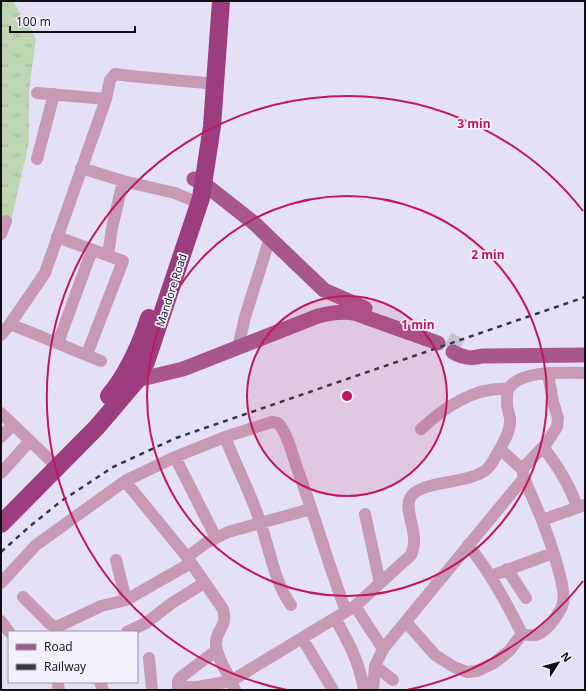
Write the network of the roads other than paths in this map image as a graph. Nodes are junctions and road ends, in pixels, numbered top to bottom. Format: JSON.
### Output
{"nodes":[{"id":1,"x":211,"y":1,"type":"edge"},
{"id":2,"x":221,"y":1,"type":"edge"},
{"id":3,"x":206,"y":83,"type":"junction"},
{"id":4,"x":37,"y":93,"type":"dead end"},
{"id":5,"x":54,"y":94,"type":"junction"},
{"id":6,"x":106,"y":99,"type":"junction"},
{"id":7,"x":37,"y":159,"type":"dead end"},
{"id":8,"x":81,"y":168,"type":"junction"},
{"id":9,"x":124,"y":181,"type":"junction"},
{"id":10,"x":198,"y":181,"type":"junction"},
{"id":11,"x":194,"y":201,"type":"junction"},
{"id":12,"x":6,"y":221,"type":"dead end"},
{"id":13,"x":1,"y":234,"type":"edge"},
{"id":14,"x":57,"y":238,"type":"junction"},
{"id":15,"x":270,"y":238,"type":"junction"},
{"id":16,"x":92,"y":250,"type":"junction"},
{"id":17,"x":108,"y":255,"type":"junction"},
{"id":18,"x":10,"y":324,"type":"junction"},
{"id":19,"x":1,"y":335,"type":"edge"},
{"id":20,"x":58,"y":344,"type":"junction"},
{"id":21,"x":450,"y":345,"type":"junction"},
{"id":22,"x":238,"y":348,"type":"junction"},
{"id":23,"x":87,"y":354,"type":"junction"},
{"id":24,"x":585,"y":355,"type":"edge"},
{"id":25,"x":101,"y":361,"type":"dead end"},
{"id":26,"x":585,"y":373,"type":"edge"},
{"id":27,"x":548,"y":374,"type":"junction"},
{"id":28,"x":137,"y":380,"type":"junction"},
{"id":29,"x":508,"y":389,"type":"junction"},
{"id":30,"x":1,"y":413,"type":"edge"},
{"id":31,"x":13,"y":425,"type":"junction"},
{"id":32,"x":420,"y":429,"type":"dead end"},
{"id":33,"x":1,"y":437,"type":"edge"},
{"id":34,"x":225,"y":437,"type":"junction"},
{"id":35,"x":30,"y":441,"type":"junction"},
{"id":36,"x":543,"y":446,"type":"junction"},
{"id":37,"x":500,"y":449,"type":"junction"},
{"id":38,"x":175,"y":457,"type":"junction"},
{"id":39,"x":50,"y":460,"type":"junction"},
{"id":40,"x":1,"y":473,"type":"edge"},
{"id":41,"x":523,"y":474,"type":"junction"},
{"id":42,"x":124,"y":481,"type":"junction"},
{"id":43,"x":581,"y":506,"type":"edge"},
{"id":44,"x":311,"y":509,"type":"junction"},
{"id":45,"x":1,"y":510,"type":"edge"},
{"id":46,"x":365,"y":514,"type":"dead end"},
{"id":47,"x":542,"y":520,"type":"junction"},
{"id":48,"x":261,"y":523,"type":"junction"},
{"id":49,"x":1,"y":524,"type":"edge"},
{"id":50,"x":216,"y":538,"type":"junction"},
{"id":51,"x":468,"y":545,"type":"junction"},
{"id":52,"x":553,"y":553,"type":"junction"},
{"id":53,"x":116,"y":560,"type":"dead end"},
{"id":54,"x":189,"y":560,"type":"junction"},
{"id":55,"x":507,"y":569,"type":"junction"},
{"id":56,"x":490,"y":576,"type":"junction"},
{"id":57,"x":1,"y":583,"type":"edge"},
{"id":58,"x":204,"y":583,"type":"junction"},
{"id":59,"x":380,"y":583,"type":"junction"},
{"id":60,"x":23,"y":597,"type":"dead end"},
{"id":61,"x":526,"y":598,"type":"dead end"},
{"id":62,"x":126,"y":600,"type":"junction"},
{"id":63,"x":291,"y":605,"type":"dead end"},
{"id":64,"x":351,"y":609,"type":"junction"},
{"id":65,"x":335,"y":618,"type":"junction"},
{"id":66,"x":1,"y":621,"type":"edge"},
{"id":67,"x":406,"y":622,"type":"junction"},
{"id":68,"x":60,"y":629,"type":"edge"},
{"id":69,"x":8,"y":631,"type":"edge"},
{"id":70,"x":129,"y":631,"type":"edge"},
{"id":71,"x":522,"y":634,"type":"junction"},
{"id":72,"x":302,"y":638,"type":"junction"},
{"id":73,"x":383,"y":649,"type":"junction"},
{"id":74,"x":217,"y":650,"type":"junction"},
{"id":75,"x":149,"y":658,"type":"dead end"},
{"id":76,"x":375,"y":666,"type":"junction"},
{"id":77,"x":393,"y":680,"type":"dead end"},
{"id":78,"x":233,"y":685,"type":"edge"},
{"id":79,"x":178,"y":689,"type":"edge"},
{"id":80,"x":152,"y":690,"type":"edge"},
{"id":81,"x":333,"y":690,"type":"edge"},
{"id":82,"x":364,"y":690,"type":"edge"},
{"id":83,"x":373,"y":690,"type":"edge"}],
"edges":[{"from":1,"to":3,"type":"highway","name":"Mandore Road"},
{"from":2,"to":10,"type":"highway","name":"Mandore Road"},
{"from":3,"to":6,"type":"street"},
{"from":3,"to":10,"type":"highway","name":"Mandore Road"},
{"from":4,"to":5,"type":"street"},
{"from":5,"to":6,"type":"street"},
{"from":5,"to":7,"type":"street"},
{"from":6,"to":8,"type":"street"},
{"from":8,"to":9,"type":"street"},
{"from":8,"to":14,"type":"street"},
{"from":9,"to":11,"type":"street"},
{"from":9,"to":17,"type":"street"},
{"from":10,"to":11,"type":"highway","name":"Mandore Road"},
{"from":10,"to":15,"type":"main road"},
{"from":11,"to":28,"type":"highway","name":"Mandore Road"},
{"from":11,"to":39,"type":"highway","name":"Mandore Road"},
{"from":12,"to":13,"type":"street"},
{"from":14,"to":16,"type":"street"},
{"from":14,"to":18,"type":"street"},
{"from":15,"to":21,"type":"main road"},
{"from":15,"to":22,"type":"street"},
{"from":16,"to":17,"type":"street"},
{"from":16,"to":20,"type":"street"},
{"from":17,"to":23,"type":"street"},
{"from":18,"to":19,"type":"street"},
{"from":18,"to":20,"type":"street"},
{"from":20,"to":23,"type":"street"},
{"from":21,"to":22,"type":"main road"},
{"from":21,"to":24,"type":"main road"},
{"from":22,"to":28,"type":"main road"},
{"from":23,"to":25,"type":"street"},
{"from":26,"to":27,"type":"street"},
{"from":27,"to":29,"type":"street"},
{"from":27,"to":36,"type":"street"},
{"from":28,"to":49,"type":"highway","name":"Mandore Road"},
{"from":29,"to":32,"type":"street"},
{"from":29,"to":37,"type":"street"},
{"from":30,"to":31,"type":"street"},
{"from":31,"to":33,"type":"street"},
{"from":31,"to":35,"type":"street"},
{"from":34,"to":38,"type":"street"},
{"from":34,"to":44,"type":"street"},
{"from":34,"to":48,"type":"street"},
{"from":35,"to":39,"type":"street"},
{"from":35,"to":40,"type":"street"},
{"from":36,"to":41,"type":"street"},
{"from":36,"to":43,"type":"street"},
{"from":37,"to":41,"type":"street"},
{"from":37,"to":59,"type":"street"},
{"from":38,"to":42,"type":"street"},
{"from":38,"to":50,"type":"street"},
{"from":39,"to":45,"type":"highway","name":"Mandore Road"},
{"from":41,"to":47,"type":"street"},
{"from":41,"to":51,"type":"street"},
{"from":42,"to":54,"type":"street"},
{"from":42,"to":57,"type":"street"},
{"from":43,"to":47,"type":"street"},
{"from":44,"to":48,"type":"street"},
{"from":44,"to":64,"type":"street"},
{"from":46,"to":59,"type":"street"},
{"from":47,"to":52,"type":"street"},
{"from":48,"to":50,"type":"street"},
{"from":48,"to":63,"type":"street"},
{"from":50,"to":54,"type":"street"},
{"from":51,"to":56,"type":"street"},
{"from":51,"to":67,"type":"street"},
{"from":52,"to":55,"type":"street"},
{"from":52,"to":71,"type":"street"},
{"from":53,"to":62,"type":"street"},
{"from":54,"to":58,"type":"street"},
{"from":54,"to":62,"type":"street"},
{"from":55,"to":56,"type":"street"},
{"from":55,"to":61,"type":"street"},
{"from":56,"to":71,"type":"street"},
{"from":58,"to":70,"type":"street"},
{"from":58,"to":74,"type":"street"},
{"from":59,"to":64,"type":"street"},
{"from":60,"to":68,"type":"street"},
{"from":62,"to":68,"type":"street"},
{"from":64,"to":65,"type":"street"},
{"from":64,"to":73,"type":"street"},
{"from":65,"to":72,"type":"street"},
{"from":65,"to":82,"type":"street"},
{"from":66,"to":69,"type":"street"},
{"from":67,"to":71,"type":"street"},
{"from":67,"to":73,"type":"street"},
{"from":72,"to":78,"type":"street"},
{"from":72,"to":81,"type":"street"},
{"from":73,"to":76,"type":"street"},
{"from":74,"to":78,"type":"street"},
{"from":74,"to":79,"type":"street"},
{"from":75,"to":80,"type":"street"},
{"from":76,"to":77,"type":"street"},
{"from":76,"to":83,"type":"street"},
{"from":78,"to":79,"type":"street"}]}
